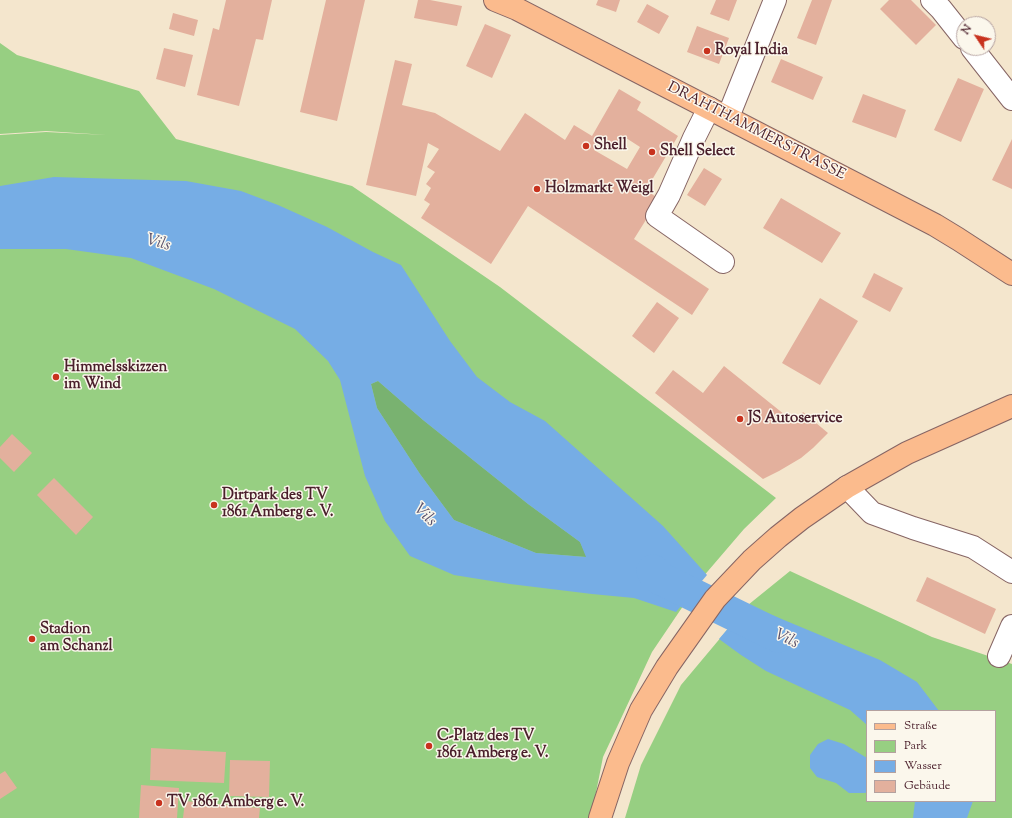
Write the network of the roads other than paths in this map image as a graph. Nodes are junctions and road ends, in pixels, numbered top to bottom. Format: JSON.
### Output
{"nodes":[{"id":1,"x":495,"y":0,"type":"edge"},
{"id":2,"x":774,"y":0,"type":"edge"},
{"id":3,"x":932,"y":0,"type":"edge"},
{"id":4,"x":956,"y":28,"type":"edge"},
{"id":5,"x":978,"y":56,"type":"edge"},
{"id":6,"x":1012,"y":98,"type":"edge"},
{"id":7,"x":718,"y":112,"type":"junction"},
{"id":8,"x":724,"y":262,"type":"dead end"},
{"id":9,"x":1012,"y":274,"type":"edge"},
{"id":10,"x":1012,"y":406,"type":"edge"},
{"id":11,"x":847,"y":487,"type":"junction"},
{"id":12,"x":1012,"y":572,"type":"edge"},
{"id":13,"x":1012,"y":626,"type":"edge"},
{"id":14,"x":1004,"y":654,"type":"edge"},
{"id":15,"x":600,"y":818,"type":"edge"}],
"edges":[{"from":1,"to":7,"type":"main road","name":"DRAHTHAMMERSTRASSE"},
{"from":2,"to":7,"type":"street"},
{"from":3,"to":4,"type":"street"},
{"from":5,"to":6,"type":"street"},
{"from":7,"to":8,"type":"street"},
{"from":7,"to":9,"type":"main road","name":"DRAHTHAMMERSTRASSE"},
{"from":10,"to":11,"type":"main road"},
{"from":11,"to":12,"type":"street"},
{"from":11,"to":15,"type":"main road"},
{"from":13,"to":14,"type":"street"}]}
